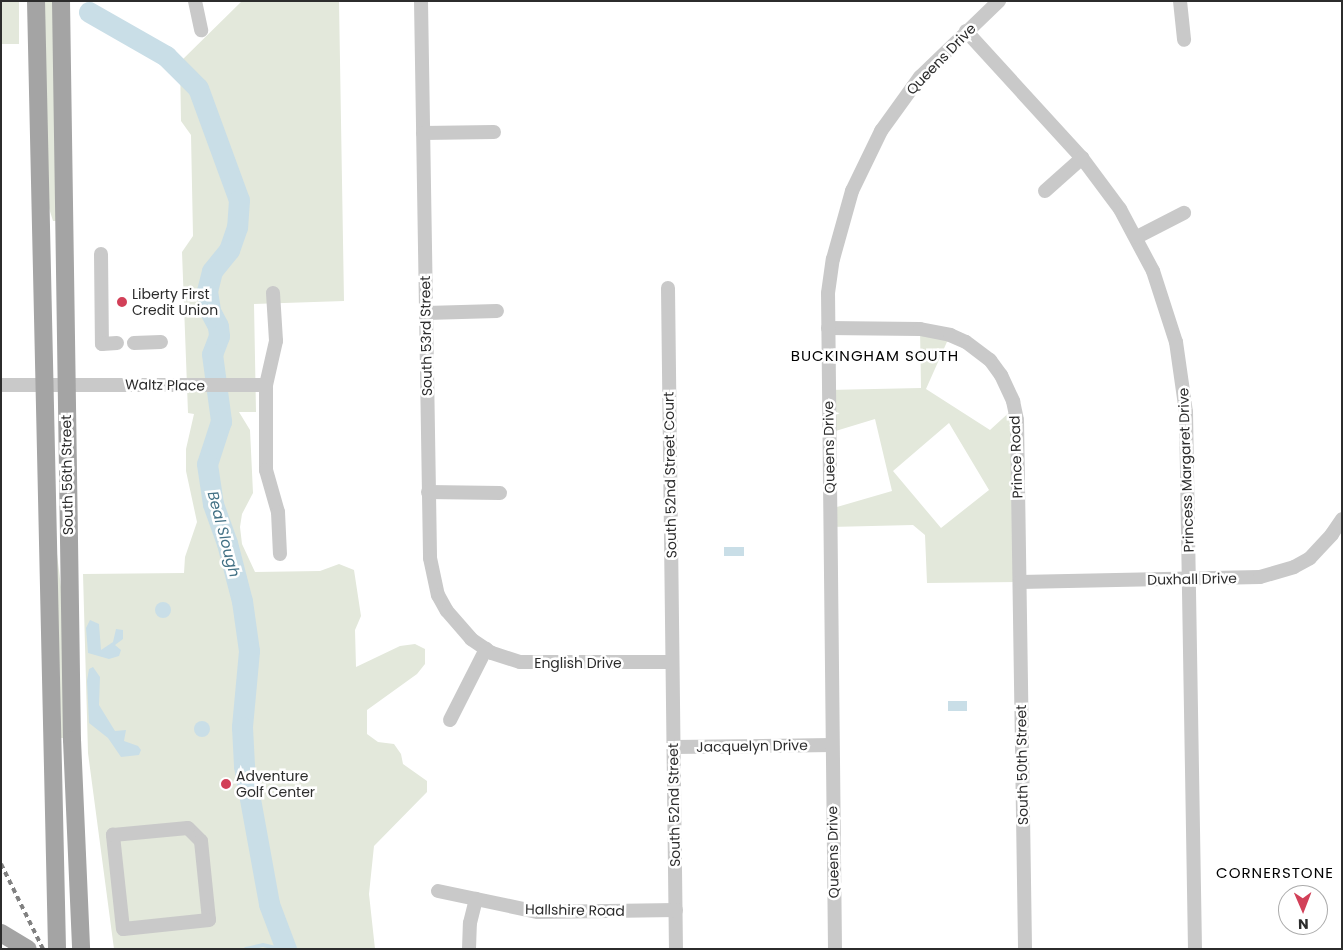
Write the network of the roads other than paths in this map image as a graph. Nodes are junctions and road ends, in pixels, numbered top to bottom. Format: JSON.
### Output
{"nodes":[{"id":1,"x":36,"y":1,"type":"edge"},
{"id":2,"x":61,"y":1,"type":"edge"},
{"id":3,"x":195,"y":1,"type":"edge"},
{"id":4,"x":421,"y":1,"type":"edge"},
{"id":5,"x":999,"y":1,"type":"edge"},
{"id":6,"x":1180,"y":1,"type":"edge"},
{"id":7,"x":201,"y":30,"type":"dead end"},
{"id":8,"x":966,"y":31,"type":"junction"},
{"id":9,"x":1184,"y":40,"type":"dead end"},
{"id":10,"x":494,"y":132,"type":"dead end"},
{"id":11,"x":423,"y":133,"type":"junction"},
{"id":12,"x":1082,"y":158,"type":"junction"},
{"id":13,"x":1046,"y":191,"type":"dead end"},
{"id":14,"x":1184,"y":213,"type":"dead end"},
{"id":15,"x":1137,"y":238,"type":"junction"},
{"id":16,"x":101,"y":254,"type":"dead end"},
{"id":17,"x":668,"y":288,"type":"dead end"},
{"id":18,"x":273,"y":293,"type":"dead end"},
{"id":19,"x":497,"y":311,"type":"dead end"},
{"id":20,"x":426,"y":313,"type":"junction"},
{"id":21,"x":828,"y":328,"type":"junction"},
{"id":22,"x":161,"y":342,"type":"dead end"},
{"id":23,"x":117,"y":343,"type":"dead end"},
{"id":24,"x":134,"y":343,"type":"dead end"},
{"id":25,"x":65,"y":384,"type":"junction"},
{"id":26,"x":1,"y":385,"type":"edge"},
{"id":27,"x":43,"y":385,"type":"junction"},
{"id":28,"x":266,"y":385,"type":"junction"},
{"id":29,"x":428,"y":492,"type":"junction"},
{"id":30,"x":500,"y":493,"type":"dead end"},
{"id":31,"x":1342,"y":519,"type":"edge"},
{"id":32,"x":280,"y":554,"type":"dead end"},
{"id":33,"x":1189,"y":579,"type":"junction"},
{"id":34,"x":1020,"y":582,"type":"junction"},
{"id":35,"x":486,"y":650,"type":"junction"},
{"id":36,"x":672,"y":662,"type":"junction"},
{"id":37,"x":450,"y":720,"type":"dead end"},
{"id":38,"x":832,"y":745,"type":"junction"},
{"id":39,"x":673,"y":746,"type":"junction"},
{"id":40,"x":113,"y":835,"type":"joint"},
{"id":41,"x":438,"y":891,"type":"dead end"},
{"id":42,"x":476,"y":899,"type":"junction"},
{"id":43,"x":676,"y":910,"type":"junction"},
{"id":44,"x":3,"y":934,"type":"edge"},
{"id":45,"x":28,"y":949,"type":"edge"},
{"id":46,"x":58,"y":949,"type":"edge"},
{"id":47,"x":81,"y":949,"type":"edge"},
{"id":48,"x":470,"y":949,"type":"edge"},
{"id":49,"x":676,"y":949,"type":"edge"},
{"id":50,"x":835,"y":949,"type":"edge"},
{"id":51,"x":1024,"y":949,"type":"edge"},
{"id":52,"x":1195,"y":949,"type":"edge"}],
"edges":[{"from":1,"to":27,"type":"main road","name":"South 56th Street"},
{"from":2,"to":25,"type":"main road","name":"South 56th Street"},
{"from":3,"to":7,"type":"street"},
{"from":4,"to":11,"type":"street","name":"South 53rd Street"},
{"from":5,"to":8,"type":"street","name":"Queens Drive"},
{"from":6,"to":9,"type":"street"},
{"from":8,"to":12,"type":"street","name":"Princess Margaret Drive"},
{"from":8,"to":21,"type":"street","name":"Queens Drive"},
{"from":10,"to":11,"type":"street"},
{"from":11,"to":20,"type":"street","name":"South 53rd Street"},
{"from":12,"to":13,"type":"street"},
{"from":12,"to":15,"type":"street","name":"Princess Margaret Drive"},
{"from":14,"to":15,"type":"street"},
{"from":15,"to":33,"type":"street","name":"Princess Margaret Drive"},
{"from":16,"to":23,"type":"street"},
{"from":17,"to":36,"type":"street","name":"South 52nd Street Court"},
{"from":18,"to":28,"type":"street"},
{"from":19,"to":20,"type":"street"},
{"from":20,"to":29,"type":"street","name":"South 53rd Street"},
{"from":21,"to":34,"type":"street","name":"Prince Road"},
{"from":21,"to":38,"type":"street","name":"Queens Drive"},
{"from":22,"to":24,"type":"street"},
{"from":25,"to":27,"type":"street","name":"Waltz Place"},
{"from":25,"to":28,"type":"street","name":"Waltz Place"},
{"from":25,"to":47,"type":"main road","name":"South 56th Street"},
{"from":26,"to":27,"type":"street","name":"Waltz Place"},
{"from":27,"to":46,"type":"main road","name":"South 56th Street"},
{"from":28,"to":32,"type":"street"},
{"from":29,"to":30,"type":"street"},
{"from":29,"to":35,"type":"street","name":"South 53rd Street"},
{"from":31,"to":33,"type":"street","name":"Duxhall Drive"},
{"from":33,"to":34,"type":"street","name":"Duxhall Drive"},
{"from":33,"to":52,"type":"street","name":"Princess Margaret Drive"},
{"from":34,"to":51,"type":"street","name":"South 50th Street"},
{"from":35,"to":36,"type":"street","name":"English Drive"},
{"from":35,"to":37,"type":"street"},
{"from":36,"to":39,"type":"street","name":"South 52nd Street"},
{"from":38,"to":39,"type":"street","name":"Jacquelyn Drive"},
{"from":38,"to":50,"type":"street","name":"Queens Drive"},
{"from":39,"to":43,"type":"street","name":"South 52nd Street"},
{"from":40,"to":40,"type":"street"},
{"from":41,"to":42,"type":"street","name":"Hallshire Road"},
{"from":42,"to":43,"type":"street","name":"Hallshire Road"},
{"from":42,"to":48,"type":"street"},
{"from":43,"to":49,"type":"street","name":"South 52nd Street"},
{"from":44,"to":45,"type":"main road"}]}
